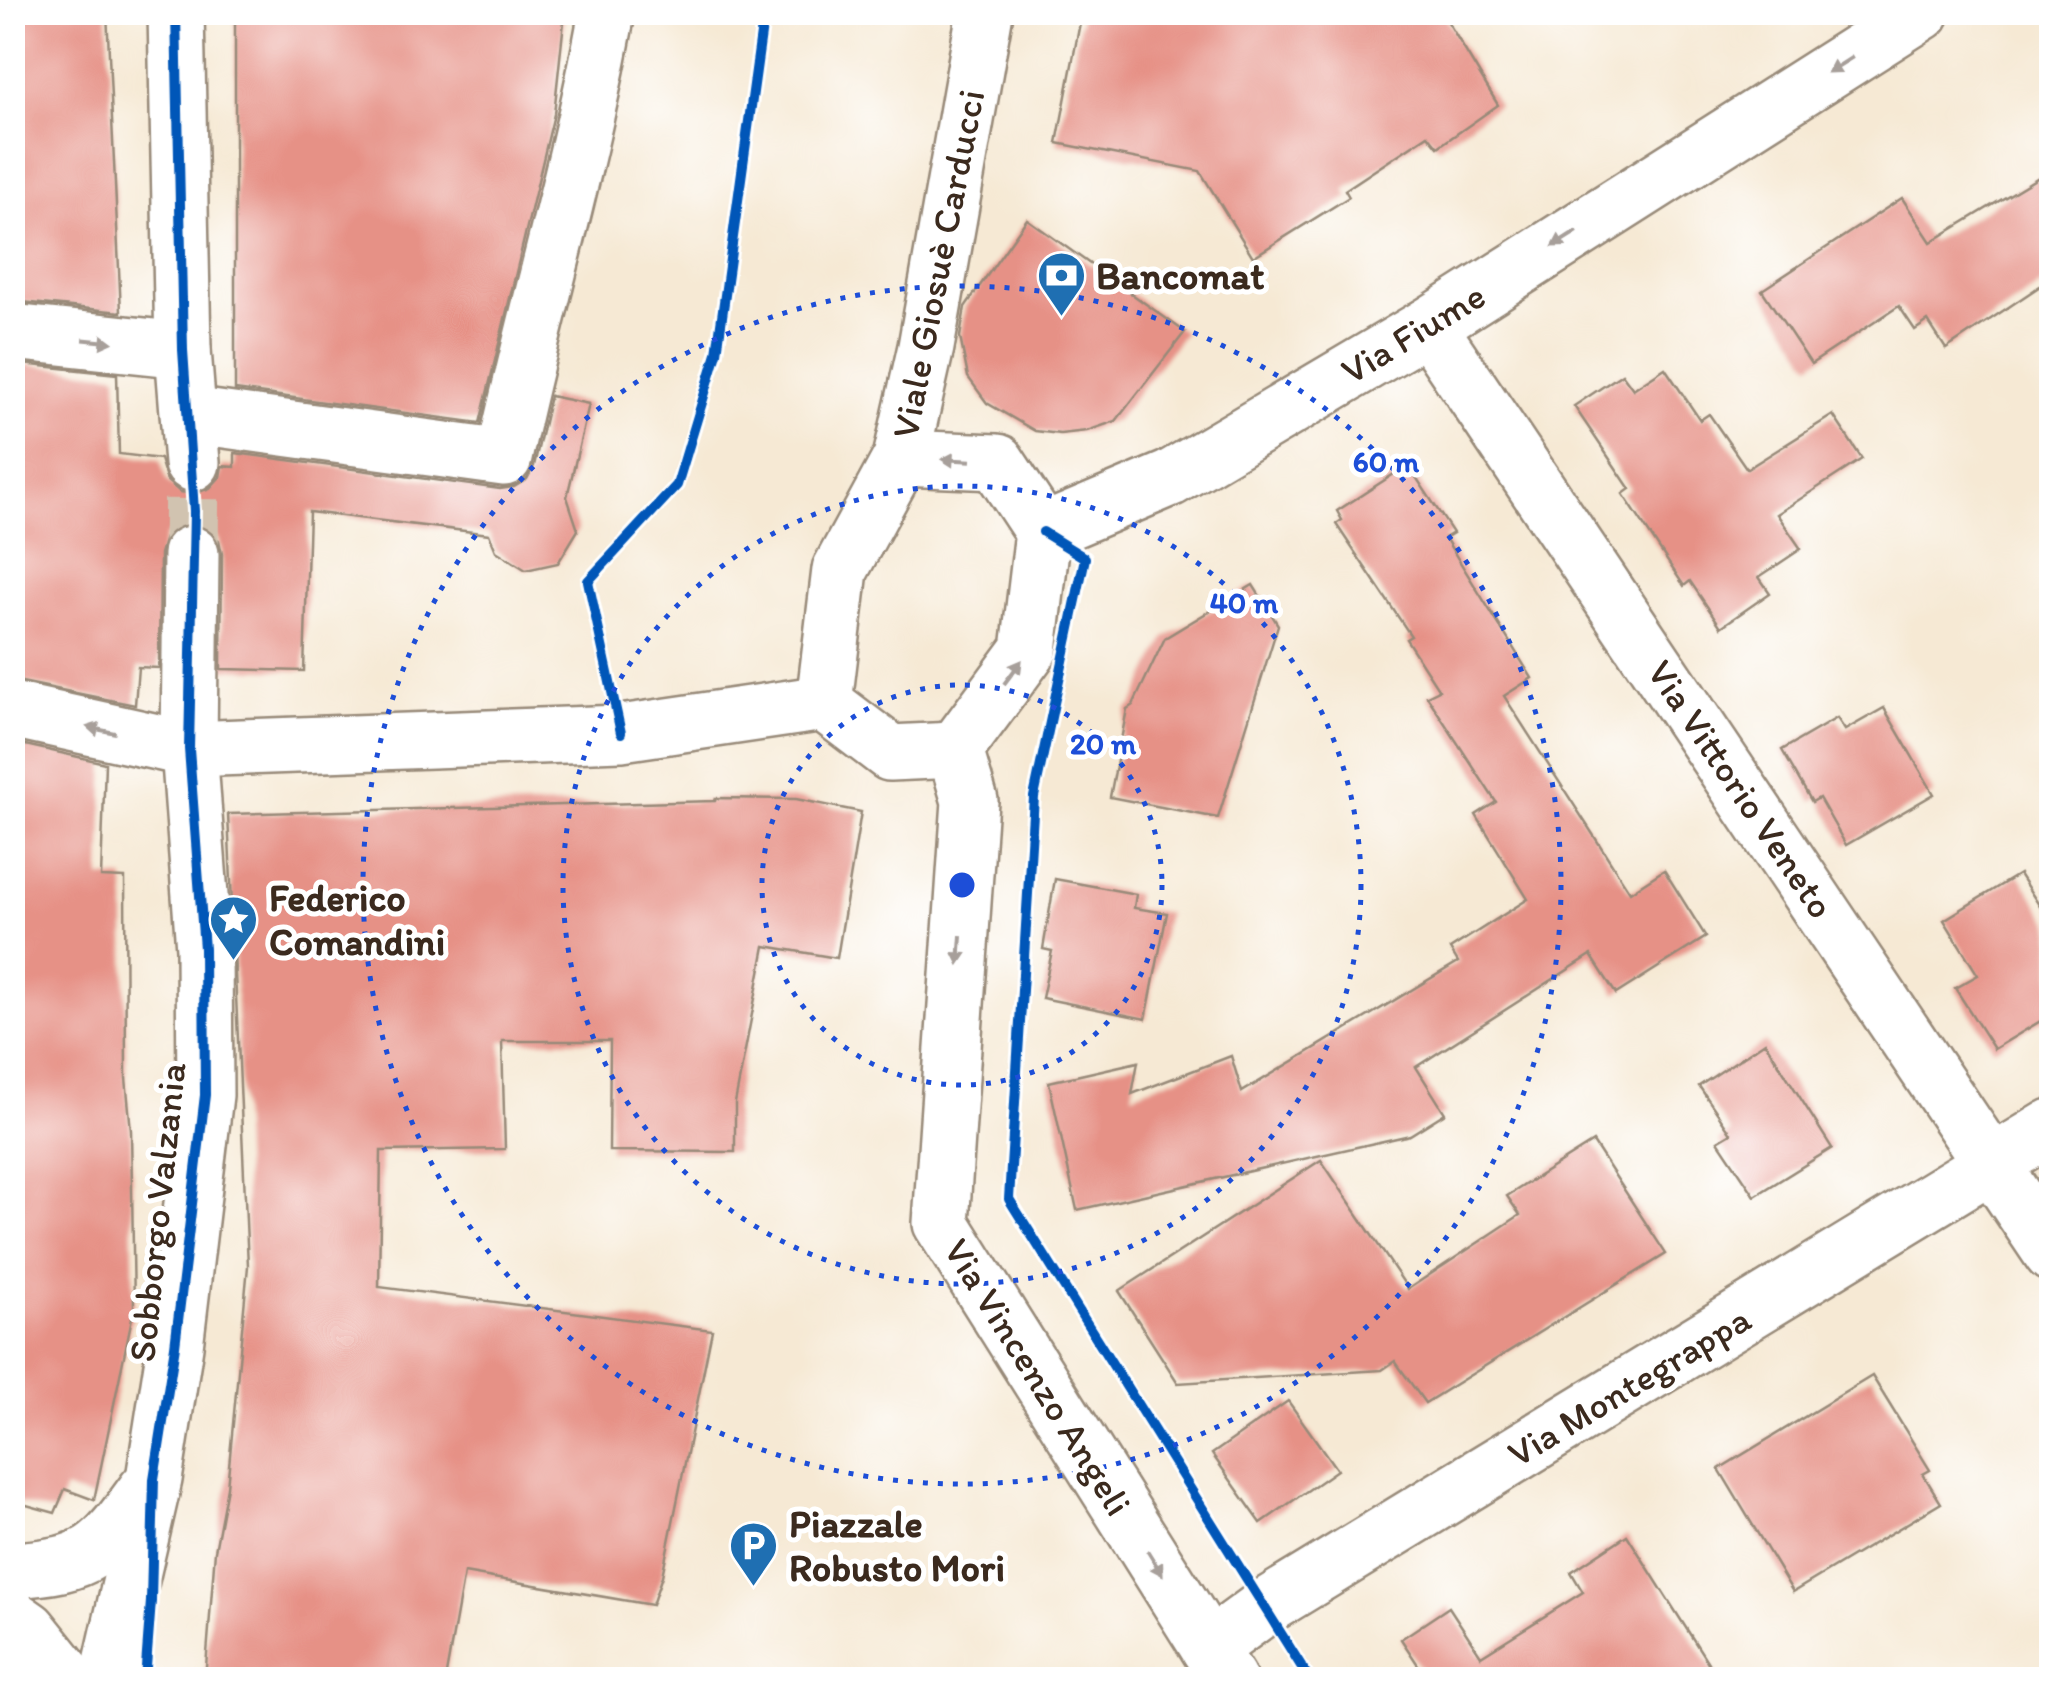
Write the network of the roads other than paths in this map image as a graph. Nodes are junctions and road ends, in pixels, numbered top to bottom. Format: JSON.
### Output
{"nodes":[{"id":1,"x":176,"y":12,"type":"edge"},
{"id":2,"x":607,"y":12,"type":"edge"},
{"id":3,"x":985,"y":12,"type":"edge"},
{"id":4,"x":1922,"y":12,"type":"edge"},
{"id":5,"x":1428,"y":326,"type":"junction"},
{"id":6,"x":12,"y":332,"type":"edge"},
{"id":7,"x":183,"y":350,"type":"junction"},
{"id":8,"x":901,"y":458,"type":"junction"},
{"id":9,"x":1043,"y":532,"type":"junction"},
{"id":10,"x":192,"y":554,"type":"tunnel mouth"},
{"id":11,"x":824,"y":702,"type":"junction"},
{"id":12,"x":12,"y":710,"type":"edge"},
{"id":13,"x":189,"y":749,"type":"junction"},
{"id":14,"x":955,"y":750,"type":"junction"},
{"id":15,"x":2052,"y":1128,"type":"edge"},
{"id":16,"x":1994,"y":1164,"type":"junction"},
{"id":17,"x":2052,"y":1254,"type":"edge"},
{"id":18,"x":154,"y":1479,"type":"junction"},
{"id":19,"x":12,"y":1570,"type":"edge"},
{"id":20,"x":12,"y":1617,"type":"edge"},
{"id":21,"x":1219,"y":1664,"type":"edge"},
{"id":22,"x":70,"y":1680,"type":"edge"},
{"id":23,"x":108,"y":1680,"type":"edge"},
{"id":24,"x":145,"y":1680,"type":"edge"}],
"edges":[{"from":1,"to":7,"type":"street"},
{"from":2,"to":7,"type":"street"},
{"from":3,"to":8,"type":"street","name":"Viale Giosuè Carducci"},
{"from":4,"to":5,"type":"street","name":"Via Fiume","one_way":true},
{"from":5,"to":9,"type":"street","name":"Via Fiume"},
{"from":5,"to":16,"type":"street","name":"Via Vittorio Veneto"},
{"from":6,"to":7,"type":"street","one_way":true},
{"from":9,"to":8,"type":"street","one_way":true},
{"from":8,"to":11,"type":"street","name":"Viale Giosuè Carducci"},
{"from":14,"to":9,"type":"street","one_way":true},
{"from":10,"to":13,"type":"street","name":"Sobborgo Valzania"},
{"from":11,"to":13,"type":"street"},
{"from":11,"to":14,"type":"street"},
{"from":13,"to":12,"type":"street","one_way":true},
{"from":13,"to":18,"type":"street","name":"Sobborgo Valzania"},
{"from":14,"to":21,"type":"street","name":"Via Vincenzo Angeli","one_way":true},
{"from":15,"to":16,"type":"street","name":"Via Montegrappa"},
{"from":16,"to":17,"type":"street","name":"Via Vittorio Veneto"},
{"from":16,"to":21,"type":"street","name":"Via Montegrappa"},
{"from":18,"to":19,"type":"street"},
{"from":18,"to":23,"type":"street","name":"Sobborgo Valzania"},
{"from":18,"to":24,"type":"street","name":"Sobborgo Valzania"},
{"from":20,"to":22,"type":"street"}]}
